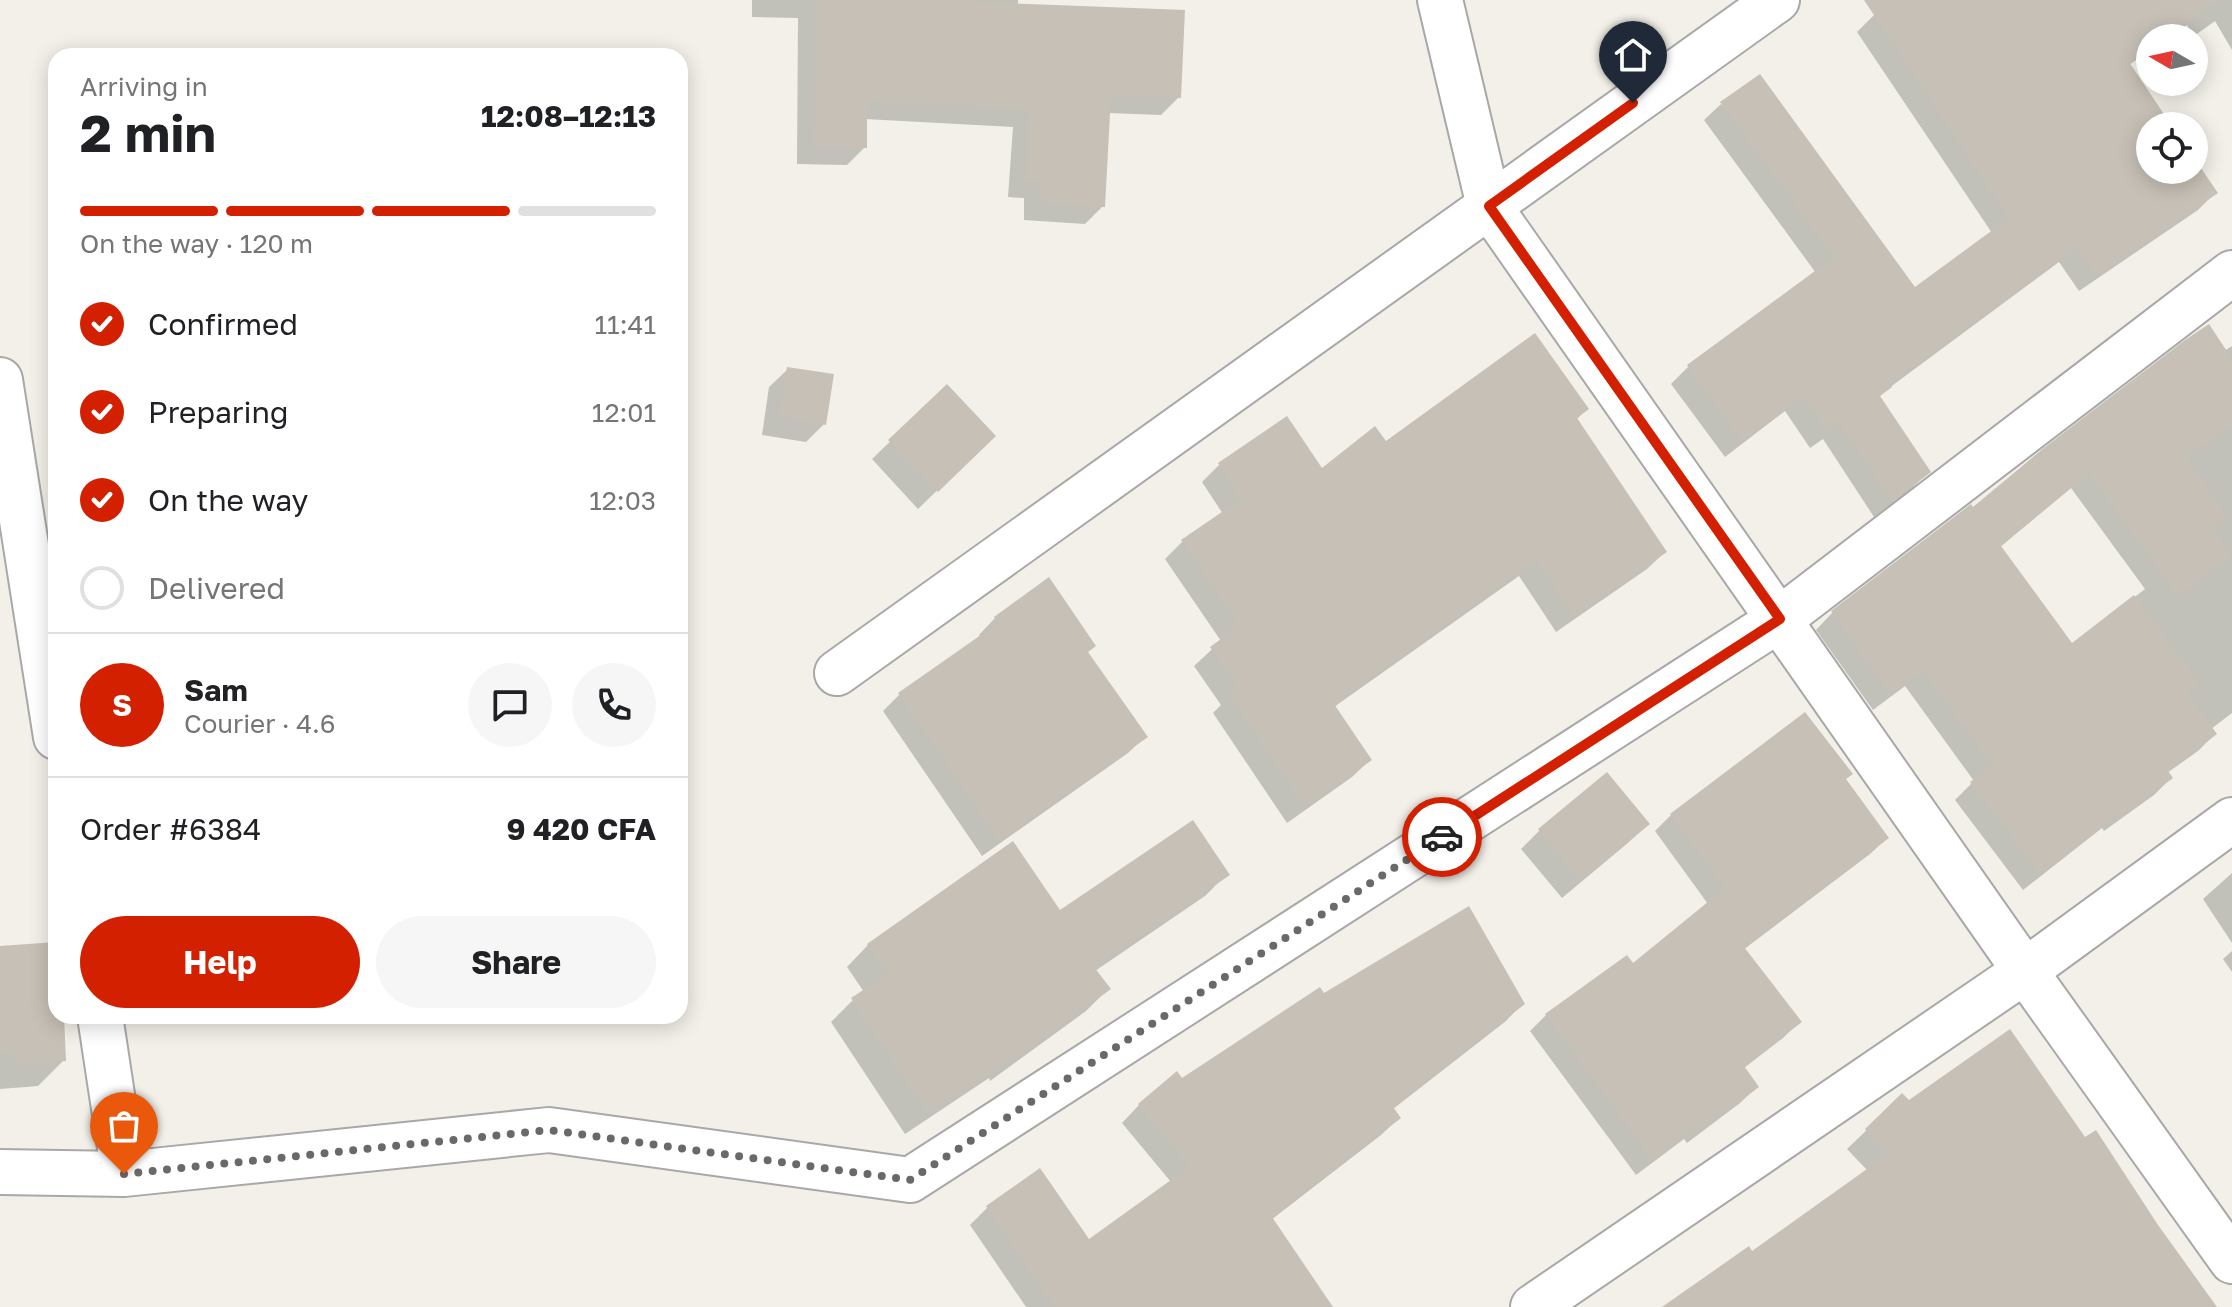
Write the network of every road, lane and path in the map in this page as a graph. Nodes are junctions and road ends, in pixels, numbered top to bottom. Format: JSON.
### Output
{"nodes":[{"id":1,"x":1440,"y":0,"type":"edge"},
{"id":2,"x":1777,"y":0,"type":"edge"},
{"id":3,"x":1489,"y":206,"type":"junction"},
{"id":4,"x":2232,"y":273,"type":"edge"},
{"id":5,"x":0,"y":380,"type":"edge"},
{"id":6,"x":1780,"y":619,"type":"junction"},
{"id":7,"x":837,"y":673,"type":"dead end"},
{"id":8,"x":48,"y":686,"type":"edge"},
{"id":9,"x":2232,"y":820,"type":"edge"},
{"id":10,"x":2025,"y":971,"type":"junction"},
{"id":11,"x":101,"y":1024,"type":"edge"},
{"id":12,"x":0,"y":1172,"type":"edge"},
{"id":13,"x":124,"y":1174,"type":"junction"},
{"id":14,"x":2232,"y":1261,"type":"edge"},
{"id":15,"x":1533,"y":1307,"type":"edge"}],
"edges":[{"from":1,"to":3,"type":"street"},
{"from":2,"to":3,"type":"street"},
{"from":3,"to":6,"type":"street"},
{"from":3,"to":7,"type":"street"},
{"from":4,"to":6,"type":"street"},
{"from":5,"to":8,"type":"street"},
{"from":6,"to":10,"type":"street"},
{"from":6,"to":13,"type":"street"},
{"from":9,"to":10,"type":"street"},
{"from":10,"to":14,"type":"street"},
{"from":10,"to":15,"type":"street"},
{"from":11,"to":13,"type":"street"},
{"from":12,"to":13,"type":"street"}]}
